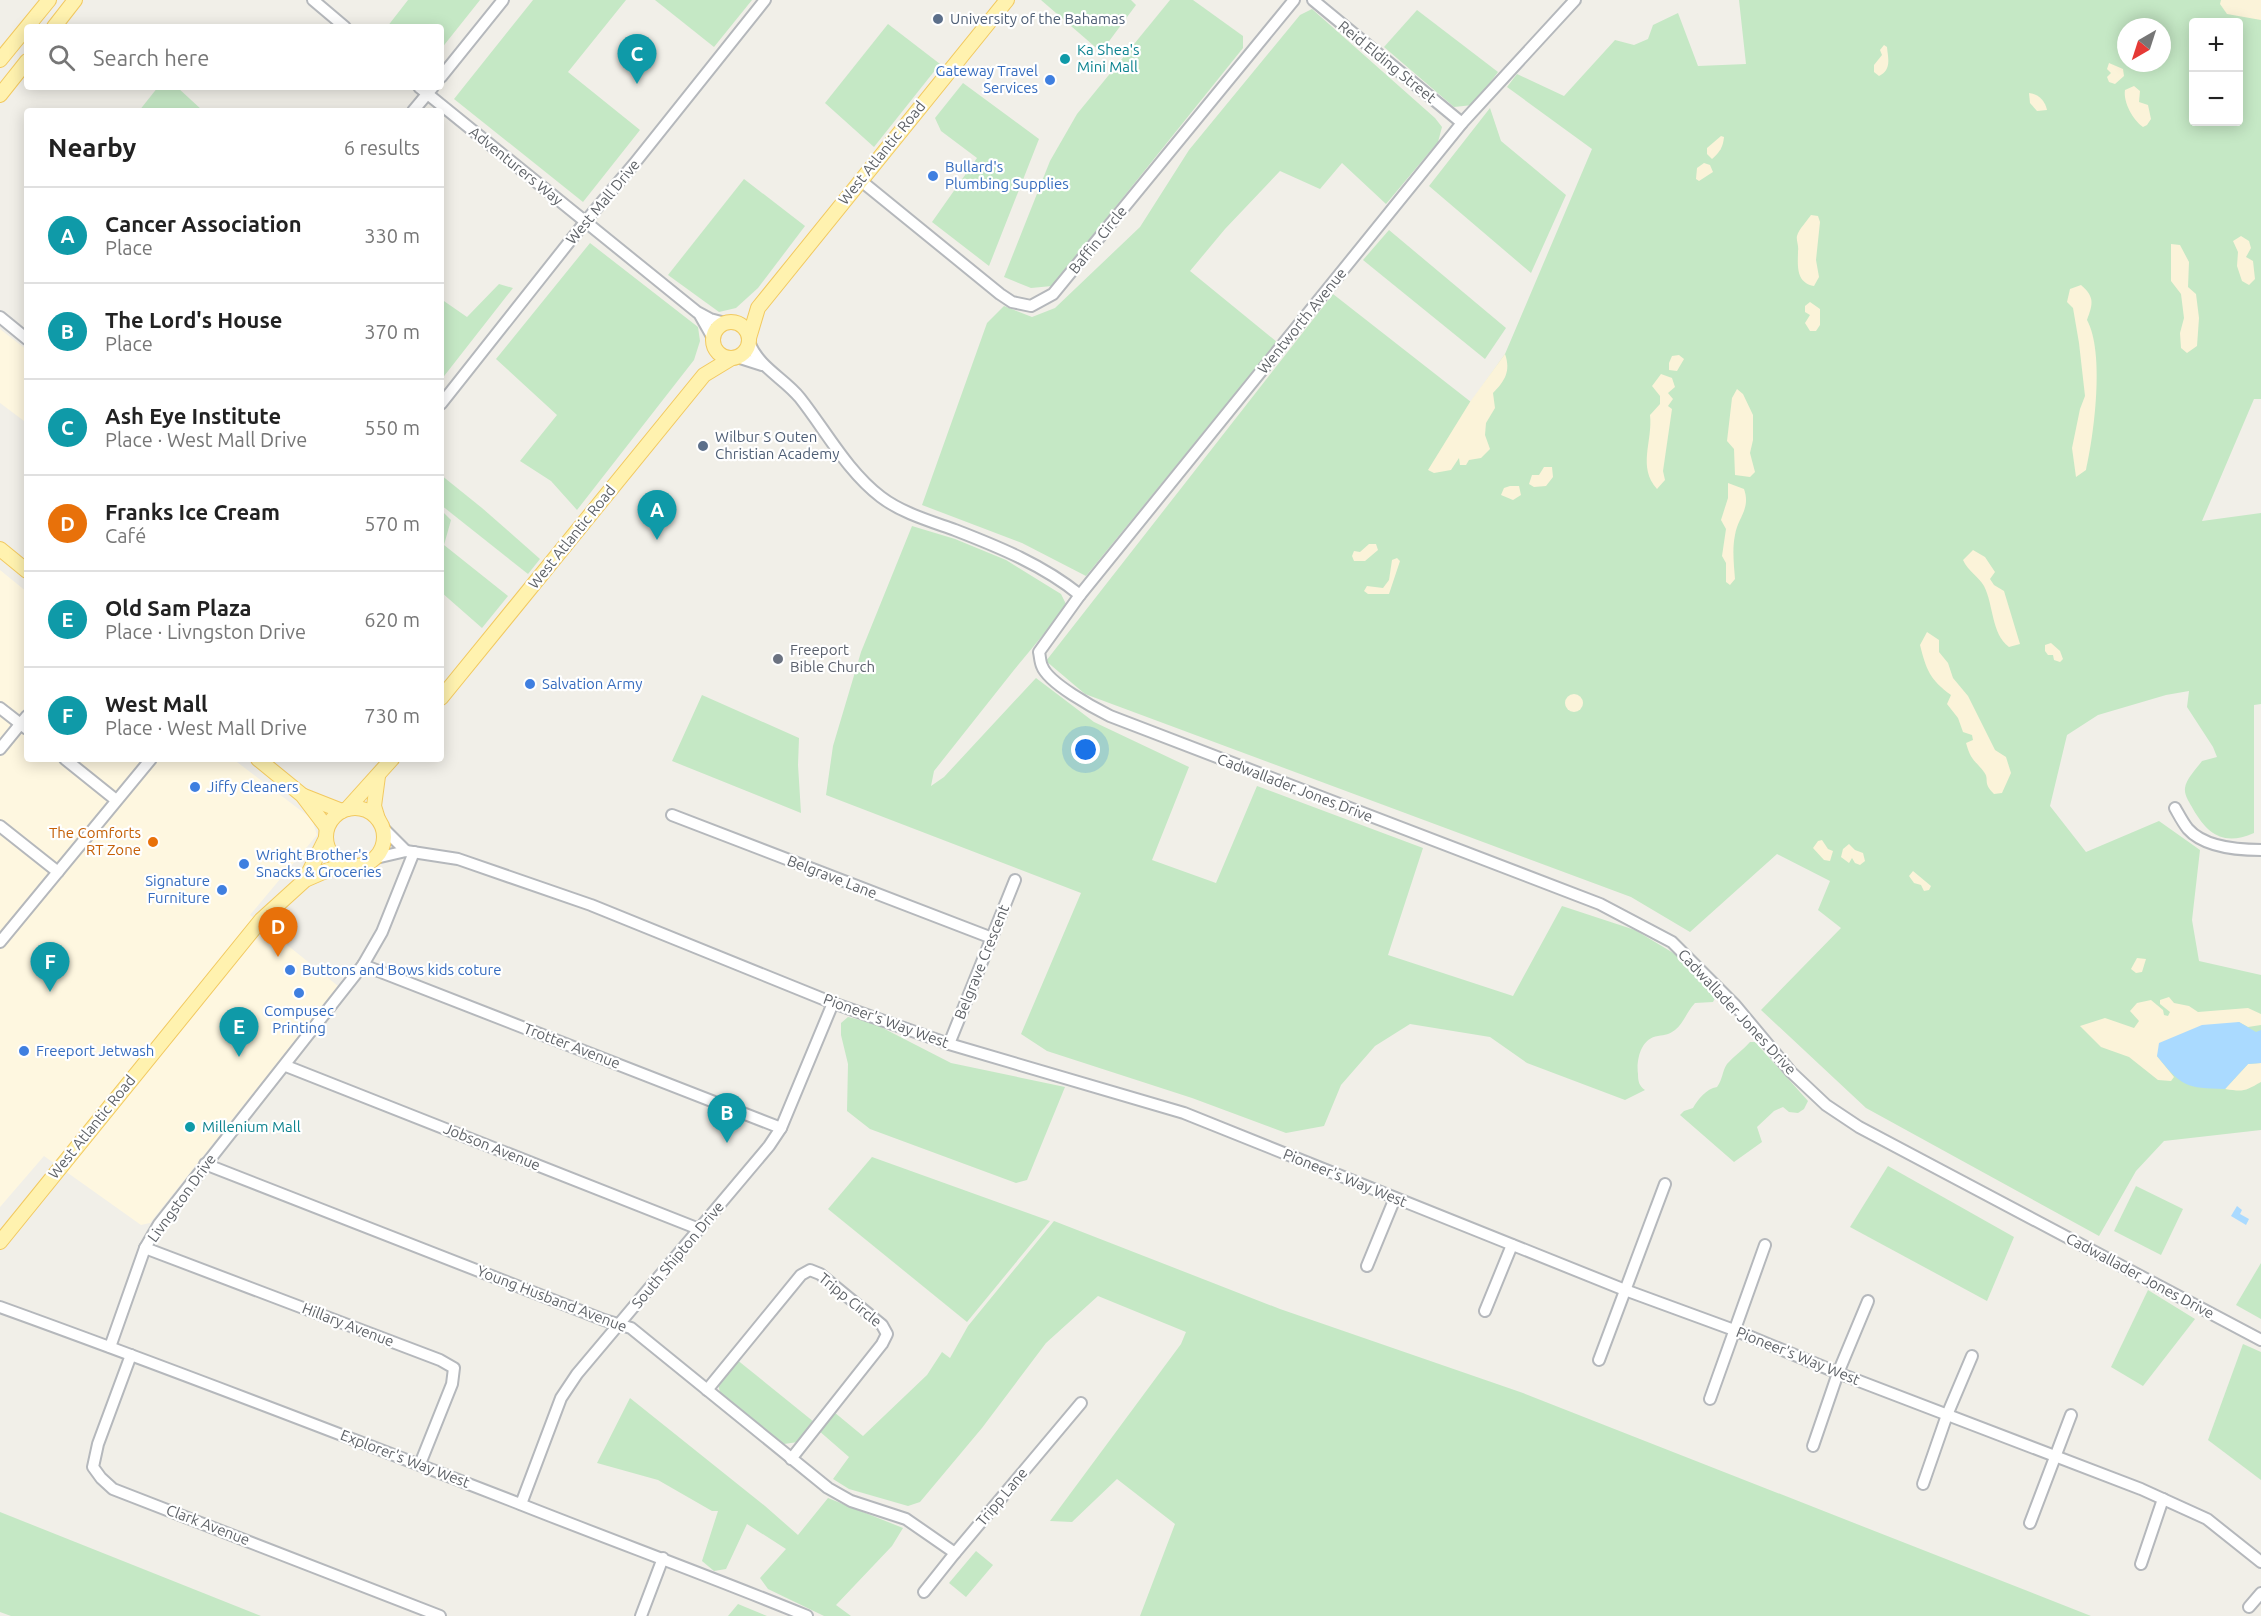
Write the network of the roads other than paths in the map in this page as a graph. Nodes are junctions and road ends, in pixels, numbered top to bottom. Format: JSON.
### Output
{"nodes":[{"id":1,"x":49,"y":0,"type":"edge"},
{"id":2,"x":75,"y":0,"type":"edge"},
{"id":3,"x":312,"y":0,"type":"edge"},
{"id":4,"x":503,"y":0,"type":"edge"},
{"id":5,"x":765,"y":0,"type":"edge"},
{"id":6,"x":1007,"y":0,"type":"edge"},
{"id":7,"x":1294,"y":0,"type":"edge"},
{"id":8,"x":1312,"y":0,"type":"edge"},
{"id":9,"x":1575,"y":0,"type":"edge"},
{"id":10,"x":29,"y":24,"type":"edge"},
{"id":11,"x":56,"y":24,"type":"edge"},
{"id":12,"x":341,"y":24,"type":"edge"},
{"id":13,"x":24,"y":31,"type":"edge"},
{"id":14,"x":0,"y":60,"type":"edge"},
{"id":15,"x":24,"y":65,"type":"edge"},
{"id":16,"x":444,"y":73,"type":"edge"},
{"id":17,"x":425,"y":90,"type":"edge"},
{"id":18,"x":427,"y":90,"type":"edge"},
{"id":19,"x":0,"y":95,"type":"edge"},
{"id":20,"x":415,"y":108,"type":"edge"},
{"id":21,"x":1462,"y":123,"type":"junction"},
{"id":22,"x":860,"y":180,"type":"junction"},
{"id":23,"x":585,"y":222,"type":"junction"},
{"id":24,"x":758,"y":308,"type":"junction"},
{"id":25,"x":697,"y":312,"type":"junction"},
{"id":26,"x":0,"y":317,"type":"edge"},
{"id":27,"x":728,"y":323,"type":"junction"},
{"id":28,"x":24,"y":337,"type":"edge"},
{"id":29,"x":713,"y":340,"type":"junction"},
{"id":30,"x":749,"y":340,"type":"junction"},
{"id":31,"x":735,"y":358,"type":"junction"},
{"id":32,"x":765,"y":367,"type":"junction"},
{"id":33,"x":704,"y":375,"type":"junction"},
{"id":34,"x":444,"y":400,"type":"edge"},
{"id":35,"x":0,"y":549,"type":"edge"},
{"id":36,"x":24,"y":569,"type":"edge"},
{"id":37,"x":1080,"y":595,"type":"junction"},
{"id":38,"x":1040,"y":652,"type":"joint"},
{"id":39,"x":444,"y":694,"type":"edge"},
{"id":40,"x":0,"y":708,"type":"edge"},
{"id":41,"x":24,"y":722,"type":"edge"},
{"id":42,"x":24,"y":724,"type":"edge"},
{"id":43,"x":0,"y":749,"type":"edge"},
{"id":44,"x":68,"y":762,"type":"edge"},
{"id":45,"x":148,"y":762,"type":"edge"},
{"id":46,"x":262,"y":762,"type":"edge"},
{"id":47,"x":390,"y":762,"type":"edge"},
{"id":48,"x":378,"y":776,"type":"junction"},
{"id":49,"x":302,"y":795,"type":"junction"},
{"id":50,"x":116,"y":800,"type":"junction"},
{"id":51,"x":2175,"y":808,"type":"dead end"},
{"id":52,"x":344,"y":810,"type":"junction"},
{"id":53,"x":672,"y":815,"type":"dead end"},
{"id":54,"x":381,"y":823,"type":"junction"},
{"id":55,"x":0,"y":826,"type":"edge"},
{"id":56,"x":327,"y":833,"type":"junction"},
{"id":57,"x":2261,"y":850,"type":"edge"},
{"id":58,"x":410,"y":851,"type":"junction"},
{"id":59,"x":376,"y":858,"type":"junction"},
{"id":60,"x":349,"y":866,"type":"junction"},
{"id":61,"x":58,"y":872,"type":"junction"},
{"id":62,"x":305,"y":880,"type":"junction"},
{"id":63,"x":1015,"y":880,"type":"dead end"},
{"id":64,"x":992,"y":938,"type":"junction"},
{"id":65,"x":0,"y":942,"type":"edge"},
{"id":66,"x":363,"y":965,"type":"junction"},
{"id":67,"x":833,"y":1003,"type":"junction"},
{"id":68,"x":949,"y":1044,"type":"junction"},
{"id":69,"x":286,"y":1066,"type":"junction"},
{"id":70,"x":781,"y":1128,"type":"junction"},
{"id":71,"x":205,"y":1164,"type":"junction"},
{"id":72,"x":1665,"y":1184,"type":"dead end"},
{"id":73,"x":1395,"y":1198,"type":"junction"},
{"id":74,"x":699,"y":1229,"type":"junction"},
{"id":75,"x":0,"y":1242,"type":"edge"},
{"id":76,"x":1512,"y":1245,"type":"junction"},
{"id":77,"x":1765,"y":1245,"type":"dead end"},
{"id":78,"x":145,"y":1248,"type":"junction"},
{"id":79,"x":1367,"y":1266,"type":"dead end"},
{"id":80,"x":1625,"y":1290,"type":"junction"},
{"id":81,"x":1868,"y":1301,"type":"dead end"},
{"id":82,"x":0,"y":1307,"type":"edge"},
{"id":83,"x":1485,"y":1311,"type":"dead end"},
{"id":84,"x":620,"y":1325,"type":"junction"},
{"id":85,"x":1734,"y":1330,"type":"junction"},
{"id":86,"x":2261,"y":1340,"type":"edge"},
{"id":87,"x":110,"y":1347,"type":"junction"},
{"id":88,"x":131,"y":1355,"type":"junction"},
{"id":89,"x":1972,"y":1356,"type":"dead end"},
{"id":90,"x":1599,"y":1360,"type":"dead end"},
{"id":91,"x":1839,"y":1373,"type":"junction"},
{"id":92,"x":707,"y":1390,"type":"junction"},
{"id":93,"x":1710,"y":1399,"type":"dead end"},
{"id":94,"x":1081,"y":1403,"type":"dead end"},
{"id":95,"x":1947,"y":1415,"type":"junction"},
{"id":96,"x":2071,"y":1415,"type":"dead end"},
{"id":97,"x":1813,"y":1446,"type":"dead end"},
{"id":98,"x":2056,"y":1456,"type":"junction"},
{"id":99,"x":791,"y":1459,"type":"junction"},
{"id":100,"x":420,"y":1464,"type":"junction"},
{"id":101,"x":1923,"y":1484,"type":"dead end"},
{"id":102,"x":2163,"y":1499,"type":"junction"},
{"id":103,"x":521,"y":1504,"type":"junction"},
{"id":104,"x":2030,"y":1523,"type":"dead end"},
{"id":105,"x":955,"y":1553,"type":"junction"},
{"id":106,"x":663,"y":1558,"type":"junction"},
{"id":107,"x":2261,"y":1562,"type":"edge"},
{"id":108,"x":2141,"y":1564,"type":"dead end"},
{"id":109,"x":924,"y":1592,"type":"dead end"},
{"id":110,"x":2261,"y":1593,"type":"edge"},
{"id":111,"x":2249,"y":1607,"type":"dead end"},
{"id":112,"x":440,"y":1616,"type":"edge"},
{"id":113,"x":641,"y":1616,"type":"edge"},
{"id":114,"x":807,"y":1616,"type":"edge"}],
"edges":[{"from":1,"to":10,"type":"main road"},
{"from":2,"to":11,"type":"main road"},
{"from":3,"to":12,"type":"street"},
{"from":4,"to":16,"type":"street"},
{"from":5,"to":23,"type":"street","name":"West Mall Drive"},
{"from":6,"to":22,"type":"main road","name":"West Atlantic Road"},
{"from":7,"to":22,"type":"street","name":"Baffin Circle"},
{"from":8,"to":21,"type":"street","name":"Reid Elding Street"},
{"from":9,"to":21,"type":"street","name":"Wentworth Avenue"},
{"from":13,"to":14,"type":"main road"},
{"from":15,"to":19,"type":"main road"},
{"from":17,"to":20,"type":"street"},
{"from":18,"to":23,"type":"street","name":"Adventurers Way"},
{"from":21,"to":37,"type":"street","name":"Wentworth Avenue"},
{"from":22,"to":24,"type":"main road","name":"West Atlantic Road"},
{"from":23,"to":25,"type":"street","name":"Adventurers Way"},
{"from":23,"to":34,"type":"street","name":"West Mall Drive"},
{"from":24,"to":27,"type":"main road","name":"West Atlantic Road"},
{"from":24,"to":30,"type":"main road","name":"West Atlantic Road"},
{"from":25,"to":27,"type":"street","name":"Adventurers Way"},
{"from":25,"to":29,"type":"street","name":"Adventurers Way"},
{"from":26,"to":28,"type":"street"},
{"from":27,"to":29,"type":"main road","name":"West Atlantic Road"},
{"from":27,"to":30,"type":"main road"},
{"from":29,"to":31,"type":"main road"},
{"from":29,"to":33,"type":"main road","name":"West Atlantic Road"},
{"from":30,"to":31,"type":"main road","name":"West Atlantic Road"},
{"from":30,"to":32,"type":"street"},
{"from":31,"to":32,"type":"street"},
{"from":31,"to":33,"type":"main road","name":"West Atlantic Road"},
{"from":32,"to":37,"type":"street"},
{"from":33,"to":39,"type":"main road","name":"West Atlantic Road"},
{"from":35,"to":36,"type":"main road"},
{"from":37,"to":38,"type":"street","name":"Wentworth Avenue"},
{"from":38,"to":86,"type":"street","name":"Cadwallader Jones Drive"},
{"from":40,"to":41,"type":"street"},
{"from":42,"to":43,"type":"street"},
{"from":44,"to":50,"type":"street"},
{"from":45,"to":50,"type":"street"},
{"from":46,"to":49,"type":"main road"},
{"from":47,"to":48,"type":"main road"},
{"from":48,"to":52,"type":"main road"},
{"from":48,"to":54,"type":"main road"},
{"from":49,"to":52,"type":"main road"},
{"from":49,"to":56,"type":"main road"},
{"from":50,"to":61,"type":"street"},
{"from":51,"to":57,"type":"street"},
{"from":52,"to":54,"type":"main road"},
{"from":52,"to":56,"type":"main road"},
{"from":53,"to":64,"type":"street","name":"Belgrave Lane"},
{"from":54,"to":58,"type":"street"},
{"from":54,"to":59,"type":"main road"},
{"from":55,"to":61,"type":"street"},
{"from":56,"to":60,"type":"main road"},
{"from":56,"to":62,"type":"main road","name":"West Atlantic Road"},
{"from":58,"to":59,"type":"street","name":"Pioneer's Way West"},
{"from":58,"to":66,"type":"street","name":"Livngston Drive"},
{"from":58,"to":67,"type":"street","name":"Pioneer's Way West"},
{"from":59,"to":60,"type":"main road"},
{"from":60,"to":62,"type":"main road","name":"West Atlantic Road"},
{"from":61,"to":65,"type":"street"},
{"from":62,"to":75,"type":"main road","name":"West Atlantic Road"},
{"from":63,"to":64,"type":"street","name":"Belgrave Crescent"},
{"from":64,"to":68,"type":"street","name":"Belgrave Crescent"},
{"from":66,"to":69,"type":"street","name":"Livngston Drive"},
{"from":66,"to":70,"type":"street","name":"Trotter Avenue"},
{"from":67,"to":68,"type":"street","name":"Pioneer's Way West"},
{"from":67,"to":70,"type":"street","name":"South Shipton Drive"},
{"from":68,"to":73,"type":"street","name":"Pioneer's Way West"},
{"from":69,"to":71,"type":"street","name":"Livngston Drive"},
{"from":69,"to":74,"type":"street","name":"Jobson Avenue"},
{"from":70,"to":74,"type":"street","name":"South Shipton Drive"},
{"from":71,"to":78,"type":"street","name":"Livngston Drive"},
{"from":71,"to":84,"type":"street","name":"Young Husband Avenue"},
{"from":72,"to":80,"type":"street"},
{"from":73,"to":76,"type":"street","name":"Pioneer's Way West"},
{"from":73,"to":79,"type":"street"},
{"from":74,"to":84,"type":"street","name":"South Shipton Drive"},
{"from":76,"to":80,"type":"street","name":"Pioneer's Way West"},
{"from":76,"to":83,"type":"street"},
{"from":77,"to":85,"type":"street"},
{"from":78,"to":87,"type":"street","name":"Livngston Drive"},
{"from":78,"to":100,"type":"street","name":"Hillary Avenue"},
{"from":80,"to":85,"type":"street","name":"Pioneer's Way West"},
{"from":80,"to":90,"type":"street"},
{"from":81,"to":91,"type":"street"},
{"from":82,"to":87,"type":"street","name":"Explorer's Way West"},
{"from":84,"to":92,"type":"street","name":"Young Husband Avenue"},
{"from":84,"to":103,"type":"street","name":"South Shipton Drive"},
{"from":85,"to":91,"type":"street","name":"Pioneer's Way West"},
{"from":85,"to":93,"type":"street"},
{"from":87,"to":88,"type":"street","name":"Explorer's Way West"},
{"from":88,"to":100,"type":"street","name":"Explorer's Way West"},
{"from":88,"to":112,"type":"street","name":"Clark Avenue"},
{"from":89,"to":95,"type":"street"},
{"from":91,"to":95,"type":"street","name":"Pioneer's Way West"},
{"from":91,"to":97,"type":"street"},
{"from":92,"to":99,"type":"street","name":"Young Husband Avenue"},
{"from":92,"to":99,"type":"street","name":"Tripp Circle"},
{"from":94,"to":105,"type":"street","name":"Tripp Lane"},
{"from":95,"to":98,"type":"street","name":"Pioneer's Way West"},
{"from":95,"to":101,"type":"street"},
{"from":96,"to":98,"type":"street"},
{"from":98,"to":102,"type":"street","name":"Pioneer's Way West"},
{"from":98,"to":104,"type":"street"},
{"from":99,"to":105,"type":"street","name":"Young Husband Avenue"},
{"from":100,"to":103,"type":"street","name":"Explorer's Way West"},
{"from":102,"to":107,"type":"street","name":"Pioneer's Way West"},
{"from":102,"to":108,"type":"street"},
{"from":103,"to":106,"type":"street","name":"Explorer's Way West"},
{"from":105,"to":109,"type":"street","name":"Tripp Lane"},
{"from":106,"to":113,"type":"street"},
{"from":106,"to":114,"type":"street","name":"Explorer's Way West"},
{"from":110,"to":111,"type":"street"}]}
